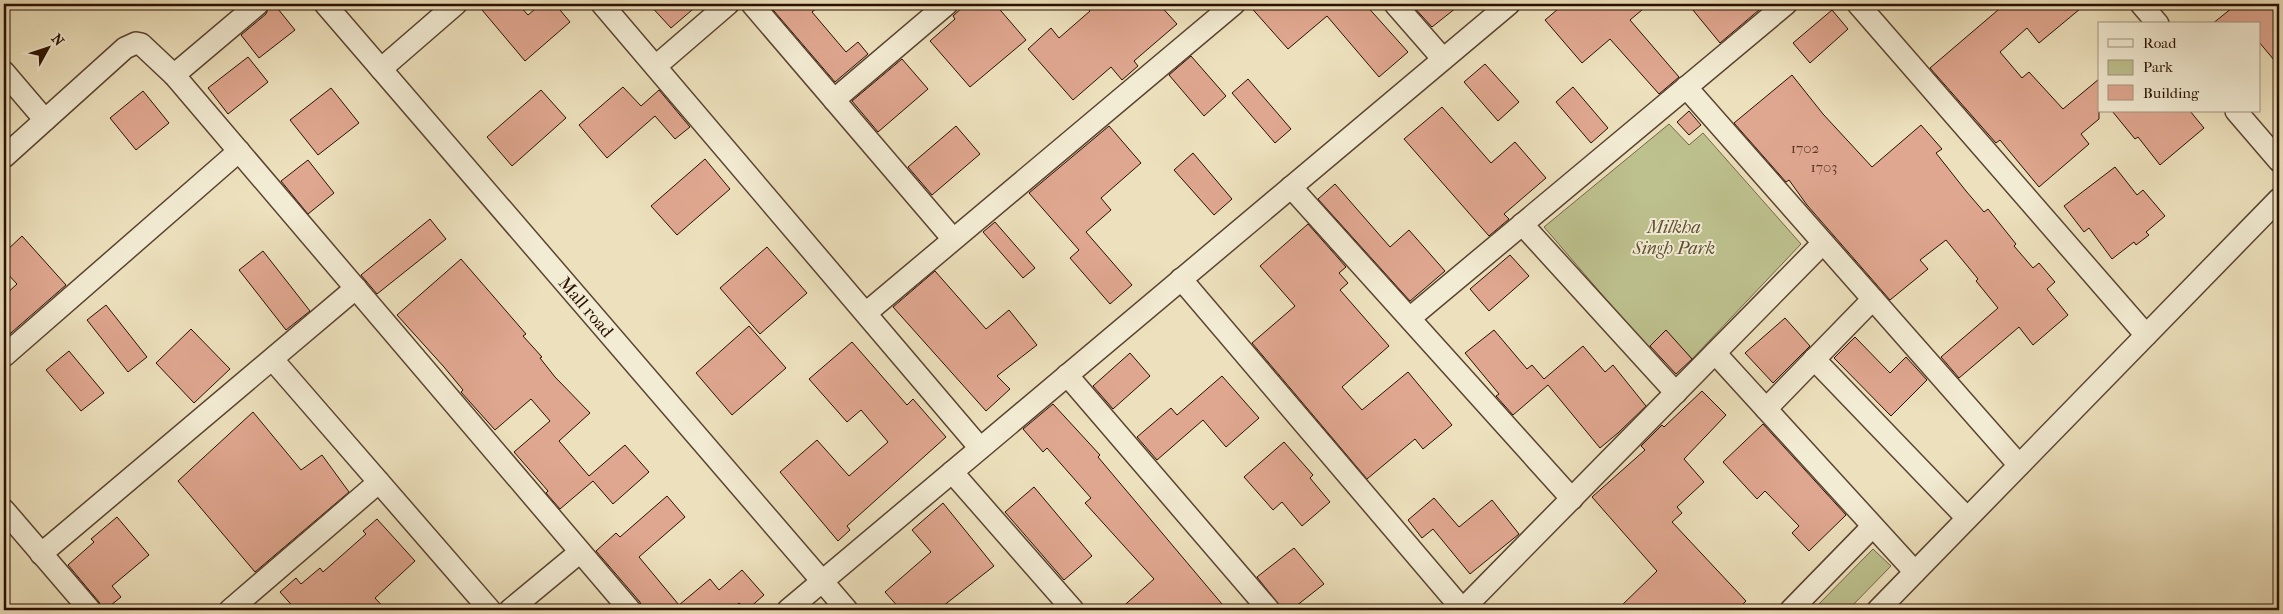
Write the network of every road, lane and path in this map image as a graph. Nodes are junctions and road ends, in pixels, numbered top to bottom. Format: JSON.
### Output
{"nodes":[{"id":1,"x":258,"y":4,"type":"edge"},
{"id":2,"x":325,"y":4,"type":"edge"},
{"id":3,"x":456,"y":4,"type":"edge"},
{"id":4,"x":602,"y":4,"type":"edge"},
{"id":5,"x":728,"y":4,"type":"edge"},
{"id":6,"x":752,"y":4,"type":"edge"},
{"id":7,"x":947,"y":4,"type":"edge"},
{"id":8,"x":1234,"y":4,"type":"edge"},
{"id":9,"x":1395,"y":4,"type":"edge"},
{"id":10,"x":1509,"y":4,"type":"edge"},
{"id":11,"x":1786,"y":4,"type":"edge"},
{"id":12,"x":1858,"y":4,"type":"edge"},
{"id":13,"x":2141,"y":4,"type":"edge"},
{"id":14,"x":2156,"y":22,"type":"edge"},
{"id":15,"x":1443,"y":59,"type":"junction"},
{"id":16,"x":656,"y":66,"type":"junction"},
{"id":17,"x":381,"y":69,"type":"junction"},
{"id":18,"x":4,"y":72,"type":"edge"},
{"id":19,"x":174,"y":75,"type":"junction"},
{"id":20,"x":1686,"y":87,"type":"junction"},
{"id":21,"x":834,"y":100,"type":"junction"},
{"id":22,"x":2237,"y":112,"type":"edge"},
{"id":23,"x":45,"y":120,"type":"junction"},
{"id":24,"x":239,"y":151,"type":"junction"},
{"id":25,"x":4,"y":157,"type":"edge"},
{"id":26,"x":2279,"y":161,"type":"edge"},
{"id":27,"x":1292,"y":186,"type":"junction"},
{"id":28,"x":2279,"y":199,"type":"edge"},
{"id":29,"x":1522,"y":224,"type":"junction"},
{"id":30,"x":953,"y":239,"type":"junction"},
{"id":31,"x":1823,"y":243,"type":"junction"},
{"id":32,"x":1181,"y":279,"type":"junction"},
{"id":33,"x":356,"y":288,"type":"junction"},
{"id":34,"x":1873,"y":299,"type":"junction"},
{"id":35,"x":866,"y":313,"type":"junction"},
{"id":36,"x":1410,"y":318,"type":"junction"},
{"id":37,"x":2146,"y":335,"type":"junction"},
{"id":38,"x":1715,"y":353,"type":"junction"},
{"id":39,"x":4,"y":356,"type":"edge"},
{"id":40,"x":1814,"y":359,"type":"junction"},
{"id":41,"x":273,"y":360,"type":"junction"},
{"id":42,"x":1068,"y":375,"type":"junction"},
{"id":43,"x":1676,"y":393,"type":"junction"},
{"id":44,"x":1766,"y":409,"type":"junction"},
{"id":45,"x":980,"y":448,"type":"junction"},
{"id":46,"x":2019,"y":465,"type":"junction"},
{"id":47,"x":952,"y":472,"type":"junction"},
{"id":48,"x":379,"y":482,"type":"junction"},
{"id":49,"x":1572,"y":499,"type":"junction"},
{"id":50,"x":4,"y":510,"type":"edge"},
{"id":51,"x":1967,"y":518,"type":"junction"},
{"id":52,"x":1872,"y":527,"type":"junction"},
{"id":53,"x":580,"y":552,"type":"junction"},
{"id":54,"x":41,"y":554,"type":"junction"},
{"id":55,"x":1915,"y":572,"type":"junction"},
{"id":56,"x":822,"y":581,"type":"junction"},
{"id":57,"x":90,"y":610,"type":"edge"},
{"id":58,"x":230,"y":610,"type":"edge"},
{"id":59,"x":490,"y":610,"type":"edge"},
{"id":60,"x":510,"y":610,"type":"edge"},
{"id":61,"x":630,"y":610,"type":"edge"},
{"id":62,"x":788,"y":610,"type":"edge"},
{"id":63,"x":847,"y":610,"type":"edge"},
{"id":64,"x":1073,"y":610,"type":"edge"},
{"id":65,"x":1269,"y":610,"type":"edge"},
{"id":66,"x":1463,"y":610,"type":"edge"},
{"id":67,"x":1791,"y":610,"type":"edge"},
{"id":68,"x":1878,"y":610,"type":"edge"}],
"edges":[{"from":1,"to":19,"type":"street"},
{"from":2,"to":17,"type":"street","name":"Mall road"},
{"from":3,"to":17,"type":"street"},
{"from":4,"to":16,"type":"street"},
{"from":5,"to":16,"type":"street"},
{"from":6,"to":21,"type":"street"},
{"from":7,"to":21,"type":"street"},
{"from":8,"to":30,"type":"street"},
{"from":9,"to":15,"type":"street"},
{"from":10,"to":15,"type":"street"},
{"from":11,"to":20,"type":"street"},
{"from":12,"to":37,"type":"street"},
{"from":13,"to":14,"type":"street"},
{"from":15,"to":27,"type":"street"},
{"from":16,"to":35,"type":"street"},
{"from":17,"to":56,"type":"street","name":"Mall road"},
{"from":18,"to":23,"type":"street"},
{"from":19,"to":23,"type":"street"},
{"from":19,"to":24,"type":"street"},
{"from":20,"to":29,"type":"street"},
{"from":20,"to":31,"type":"street"},
{"from":21,"to":30,"type":"street"},
{"from":22,"to":26,"type":"street"},
{"from":23,"to":25,"type":"street"},
{"from":24,"to":33,"type":"street"},
{"from":24,"to":39,"type":"street"},
{"from":27,"to":32,"type":"street"},
{"from":27,"to":36,"type":"street"},
{"from":28,"to":37,"type":"street"},
{"from":29,"to":36,"type":"street"},
{"from":29,"to":43,"type":"street"},
{"from":30,"to":35,"type":"street"},
{"from":31,"to":34,"type":"street"},
{"from":31,"to":38,"type":"street"},
{"from":32,"to":42,"type":"street"},
{"from":32,"to":66,"type":"street"},
{"from":33,"to":41,"type":"street"},
{"from":33,"to":53,"type":"street"},
{"from":34,"to":40,"type":"street"},
{"from":34,"to":46,"type":"street"},
{"from":35,"to":45,"type":"street"},
{"from":36,"to":49,"type":"street"},
{"from":37,"to":46,"type":"street"},
{"from":38,"to":43,"type":"street"},
{"from":38,"to":44,"type":"street"},
{"from":40,"to":44,"type":"street"},
{"from":40,"to":51,"type":"street"},
{"from":41,"to":48,"type":"street"},
{"from":41,"to":54,"type":"street"},
{"from":42,"to":45,"type":"street"},
{"from":42,"to":65,"type":"street"},
{"from":43,"to":49,"type":"street"},
{"from":44,"to":52,"type":"street"},
{"from":45,"to":47,"type":"street"},
{"from":46,"to":51,"type":"street"},
{"from":47,"to":56,"type":"street"},
{"from":47,"to":64,"type":"street"},
{"from":48,"to":58,"type":"street"},
{"from":48,"to":59,"type":"street"},
{"from":49,"to":66,"type":"street"},
{"from":50,"to":54,"type":"street"},
{"from":51,"to":55,"type":"street"},
{"from":52,"to":55,"type":"street"},
{"from":52,"to":67,"type":"street"},
{"from":53,"to":60,"type":"street"},
{"from":53,"to":61,"type":"street"},
{"from":54,"to":57,"type":"street"},
{"from":55,"to":68,"type":"street"},
{"from":56,"to":62,"type":"street"},
{"from":56,"to":63,"type":"street","name":"Mall road"}]}
